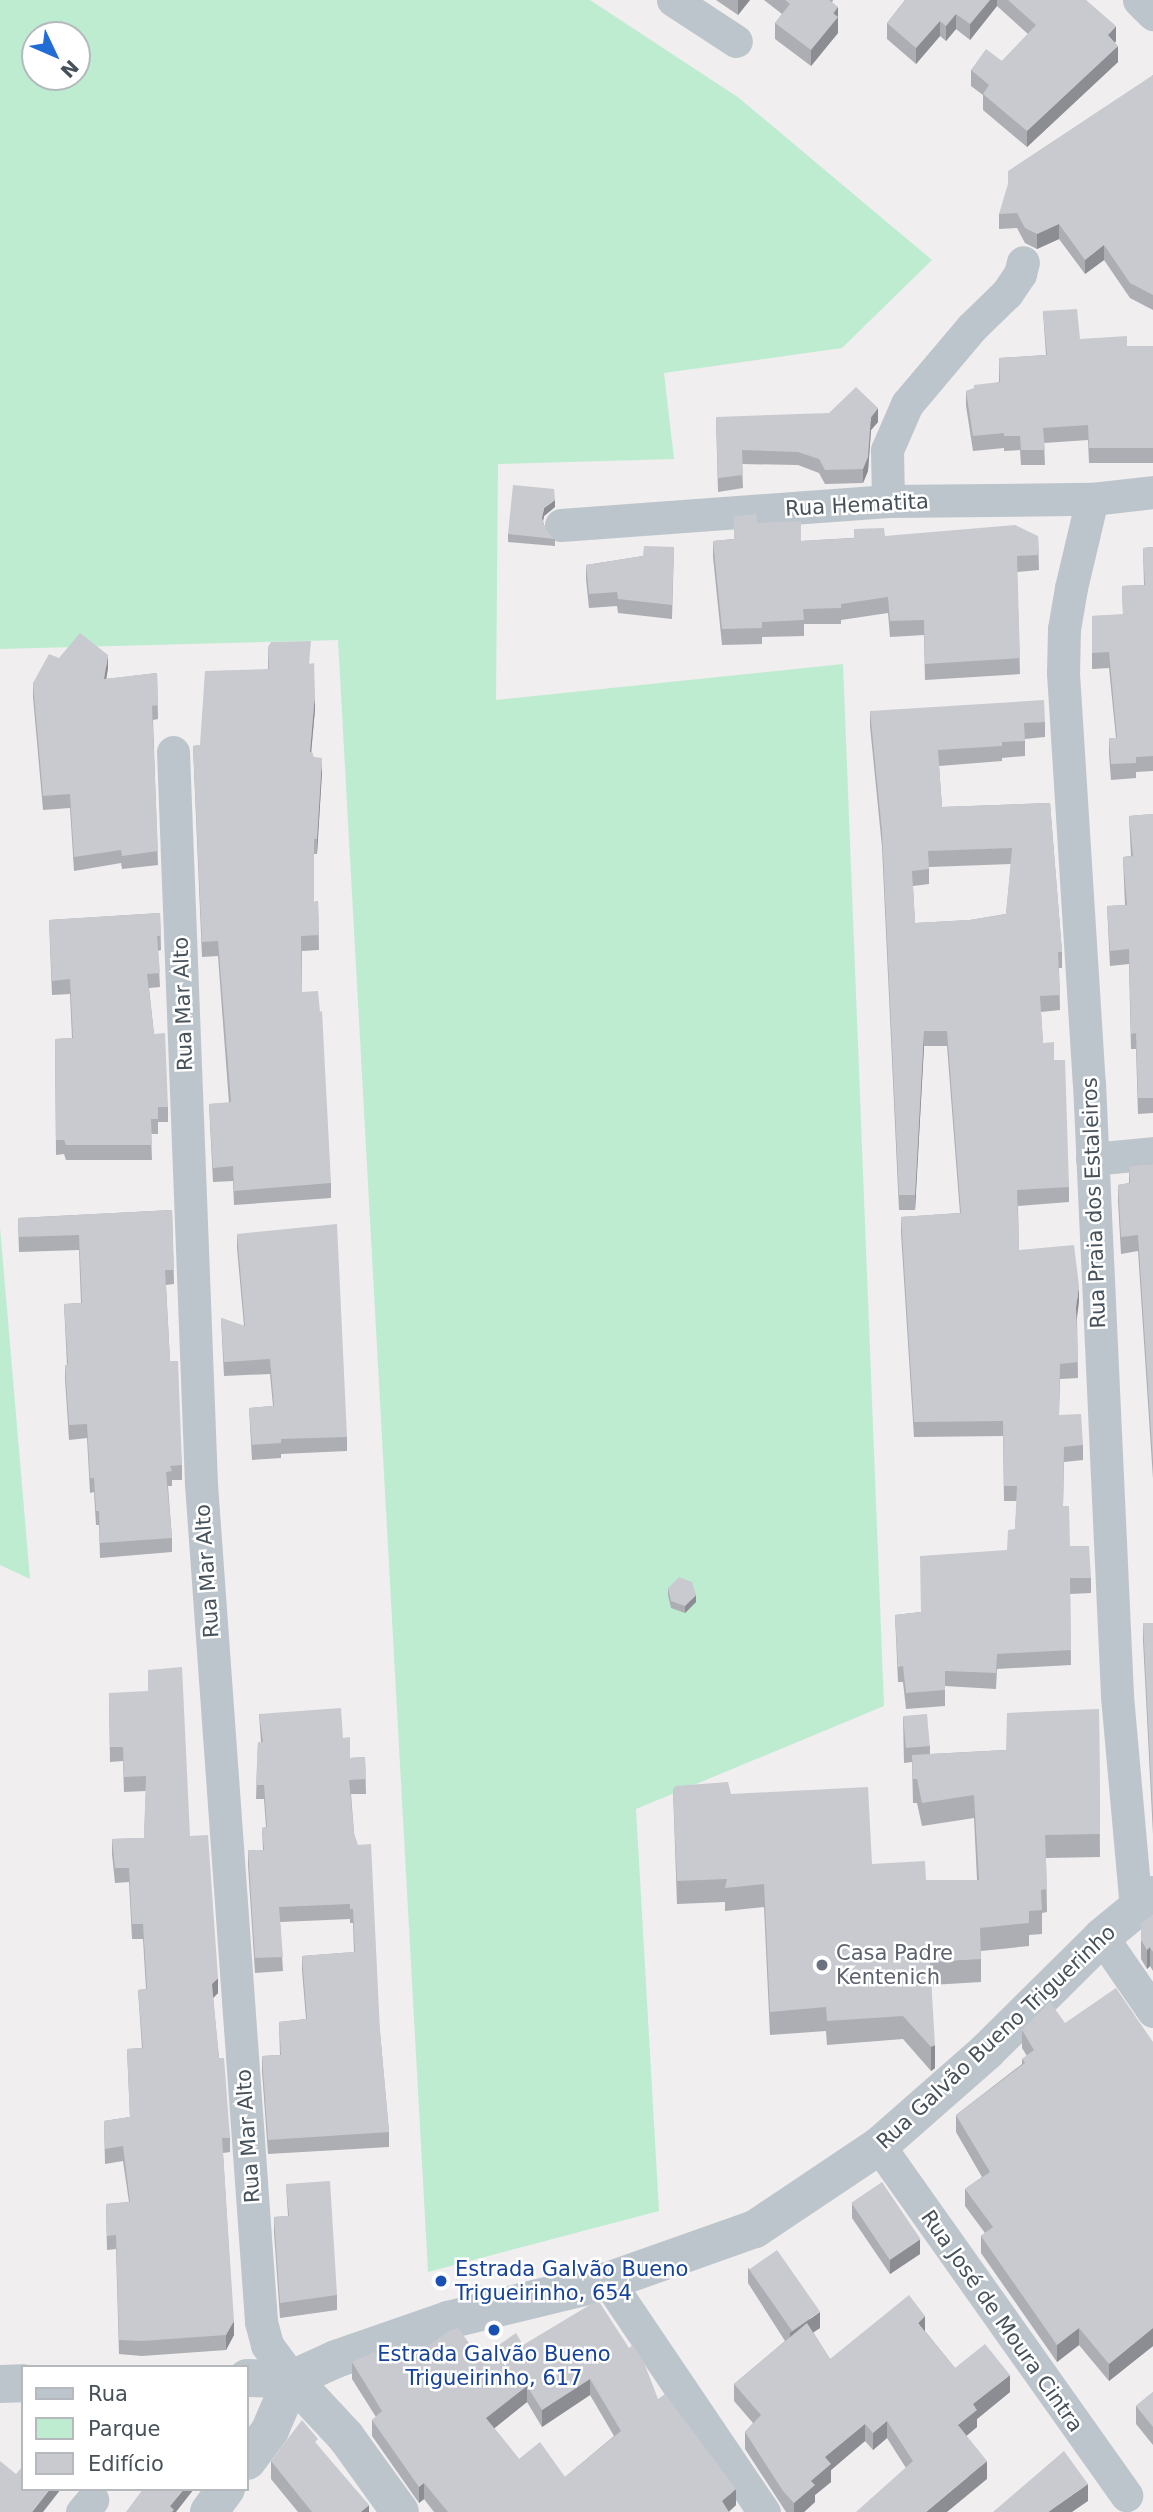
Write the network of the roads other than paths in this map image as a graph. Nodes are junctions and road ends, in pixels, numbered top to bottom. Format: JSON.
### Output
{"nodes":[{"id":1,"x":673,"y":0,"type":"edge"},
{"id":2,"x":736,"y":41,"type":"dead end"},
{"id":3,"x":1023,"y":262,"type":"dead end"},
{"id":4,"x":1153,"y":492,"type":"edge"},
{"id":5,"x":1092,"y":499,"type":"junction"},
{"id":6,"x":888,"y":501,"type":"junction"},
{"id":7,"x":561,"y":525,"type":"dead end"},
{"id":8,"x":173,"y":752,"type":"dead end"},
{"id":9,"x":1153,"y":1153,"type":"edge"},
{"id":10,"x":1092,"y":1158,"type":"junction"},
{"id":11,"x":1144,"y":1902,"type":"edge"},
{"id":12,"x":1102,"y":1937,"type":"junction"},
{"id":13,"x":1153,"y":2011,"type":"edge"},
{"id":14,"x":879,"y":2146,"type":"junction"},
{"id":15,"x":608,"y":2281,"type":"junction"},
{"id":16,"x":248,"y":2378,"type":"edge"},
{"id":17,"x":292,"y":2379,"type":"junction"},
{"id":18,"x":21,"y":2383,"type":"edge"},
{"id":19,"x":0,"y":2384,"type":"edge"},
{"id":20,"x":248,"y":2460,"type":"edge"},
{"id":21,"x":225,"y":2491,"type":"edge"},
{"id":22,"x":1126,"y":2495,"type":"dead end"},
{"id":23,"x":209,"y":2512,"type":"edge"},
{"id":24,"x":400,"y":2512,"type":"edge"},
{"id":25,"x":764,"y":2512,"type":"edge"}],
"edges":[{"from":1,"to":2,"type":"street"},
{"from":3,"to":6,"type":"street"},
{"from":4,"to":5,"type":"street","name":"Rua Hematita"},
{"from":5,"to":6,"type":"street","name":"Rua Hematita"},
{"from":5,"to":10,"type":"street","name":"Rua Praia dos Estaleiros"},
{"from":6,"to":7,"type":"street","name":"Rua Hematita"},
{"from":8,"to":17,"type":"street","name":"Rua Mar Alto"},
{"from":9,"to":10,"type":"street"},
{"from":10,"to":11,"type":"street","name":"Rua Praia dos Estaleiros"},
{"from":11,"to":12,"type":"street","name":"Rua Galvão Bueno Triguerinho"},
{"from":12,"to":13,"type":"street"},
{"from":12,"to":14,"type":"street","name":"Rua Galvão Bueno Triguerinho"},
{"from":14,"to":15,"type":"street","name":"Rua Galvão Bueno Triguerinho"},
{"from":14,"to":22,"type":"street","name":"Rua José de Moura Cintra"},
{"from":15,"to":17,"type":"street","name":"Rua Galvão Bueno Triguerinho"},
{"from":15,"to":25,"type":"street"},
{"from":16,"to":17,"type":"street","name":"Rua Galvão Bueno Triguerinho"},
{"from":17,"to":20,"type":"street"},
{"from":17,"to":24,"type":"street"},
{"from":18,"to":19,"type":"street"},
{"from":21,"to":23,"type":"street"}]}
